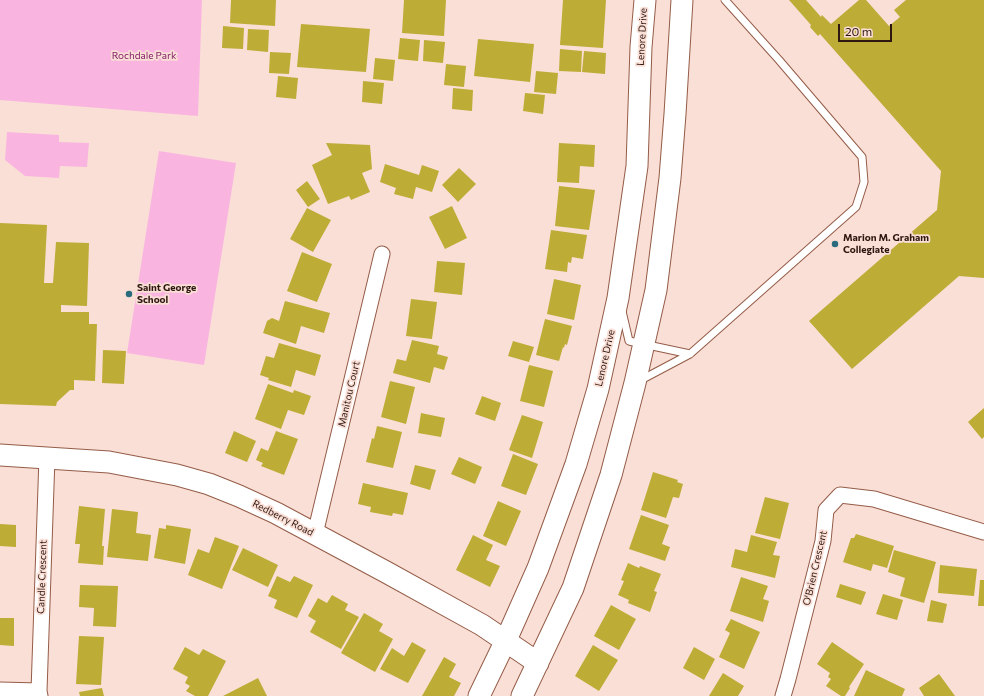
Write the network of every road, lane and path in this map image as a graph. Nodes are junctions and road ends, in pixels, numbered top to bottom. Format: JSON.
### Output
{"nodes":[{"id":1,"x":645,"y":0,"type":"edge"},
{"id":2,"x":682,"y":0,"type":"edge"},
{"id":3,"x":725,"y":0,"type":"edge"},
{"id":4,"x":382,"y":254,"type":"dead end"},
{"id":5,"x":618,"y":298,"type":"junction"},
{"id":6,"x":644,"y":344,"type":"junction"},
{"id":7,"x":690,"y":354,"type":"junction"},
{"id":8,"x":635,"y":383,"type":"junction"},
{"id":9,"x":0,"y":455,"type":"edge"},
{"id":10,"x":47,"y":457,"type":"junction"},
{"id":11,"x":984,"y":532,"type":"edge"},
{"id":12,"x":315,"y":534,"type":"junction"},
{"id":13,"x":506,"y":640,"type":"junction"},
{"id":14,"x":538,"y":663,"type":"junction"},
{"id":15,"x":0,"y":690,"type":"edge"},
{"id":16,"x":39,"y":694,"type":"edge"},
{"id":17,"x":479,"y":696,"type":"edge"},
{"id":18,"x":522,"y":696,"type":"edge"},
{"id":19,"x":783,"y":696,"type":"edge"}],
"edges":[{"from":1,"to":5,"type":"main road","name":"Lenore Drive"},
{"from":2,"to":6,"type":"main road"},
{"from":3,"to":7,"type":"lane"},
{"from":4,"to":12,"type":"street","name":"Manitou Court"},
{"from":5,"to":6,"type":"lane"},
{"from":5,"to":13,"type":"main road","name":"Lenore Drive"},
{"from":6,"to":7,"type":"lane"},
{"from":6,"to":8,"type":"main road"},
{"from":7,"to":8,"type":"lane"},
{"from":8,"to":14,"type":"main road"},
{"from":9,"to":10,"type":"main road","name":"Redberry Road"},
{"from":10,"to":12,"type":"main road","name":"Redberry Road"},
{"from":10,"to":16,"type":"street","name":"Candle Crescent"},
{"from":11,"to":19,"type":"street","name":"O'Brien Crescent"},
{"from":12,"to":13,"type":"main road","name":"Redberry Road"},
{"from":13,"to":14,"type":"main road","name":"Redberry Road"},
{"from":13,"to":17,"type":"main road","name":"Lenore Drive"},
{"from":14,"to":18,"type":"main road"},
{"from":15,"to":16,"type":"street"}]}
